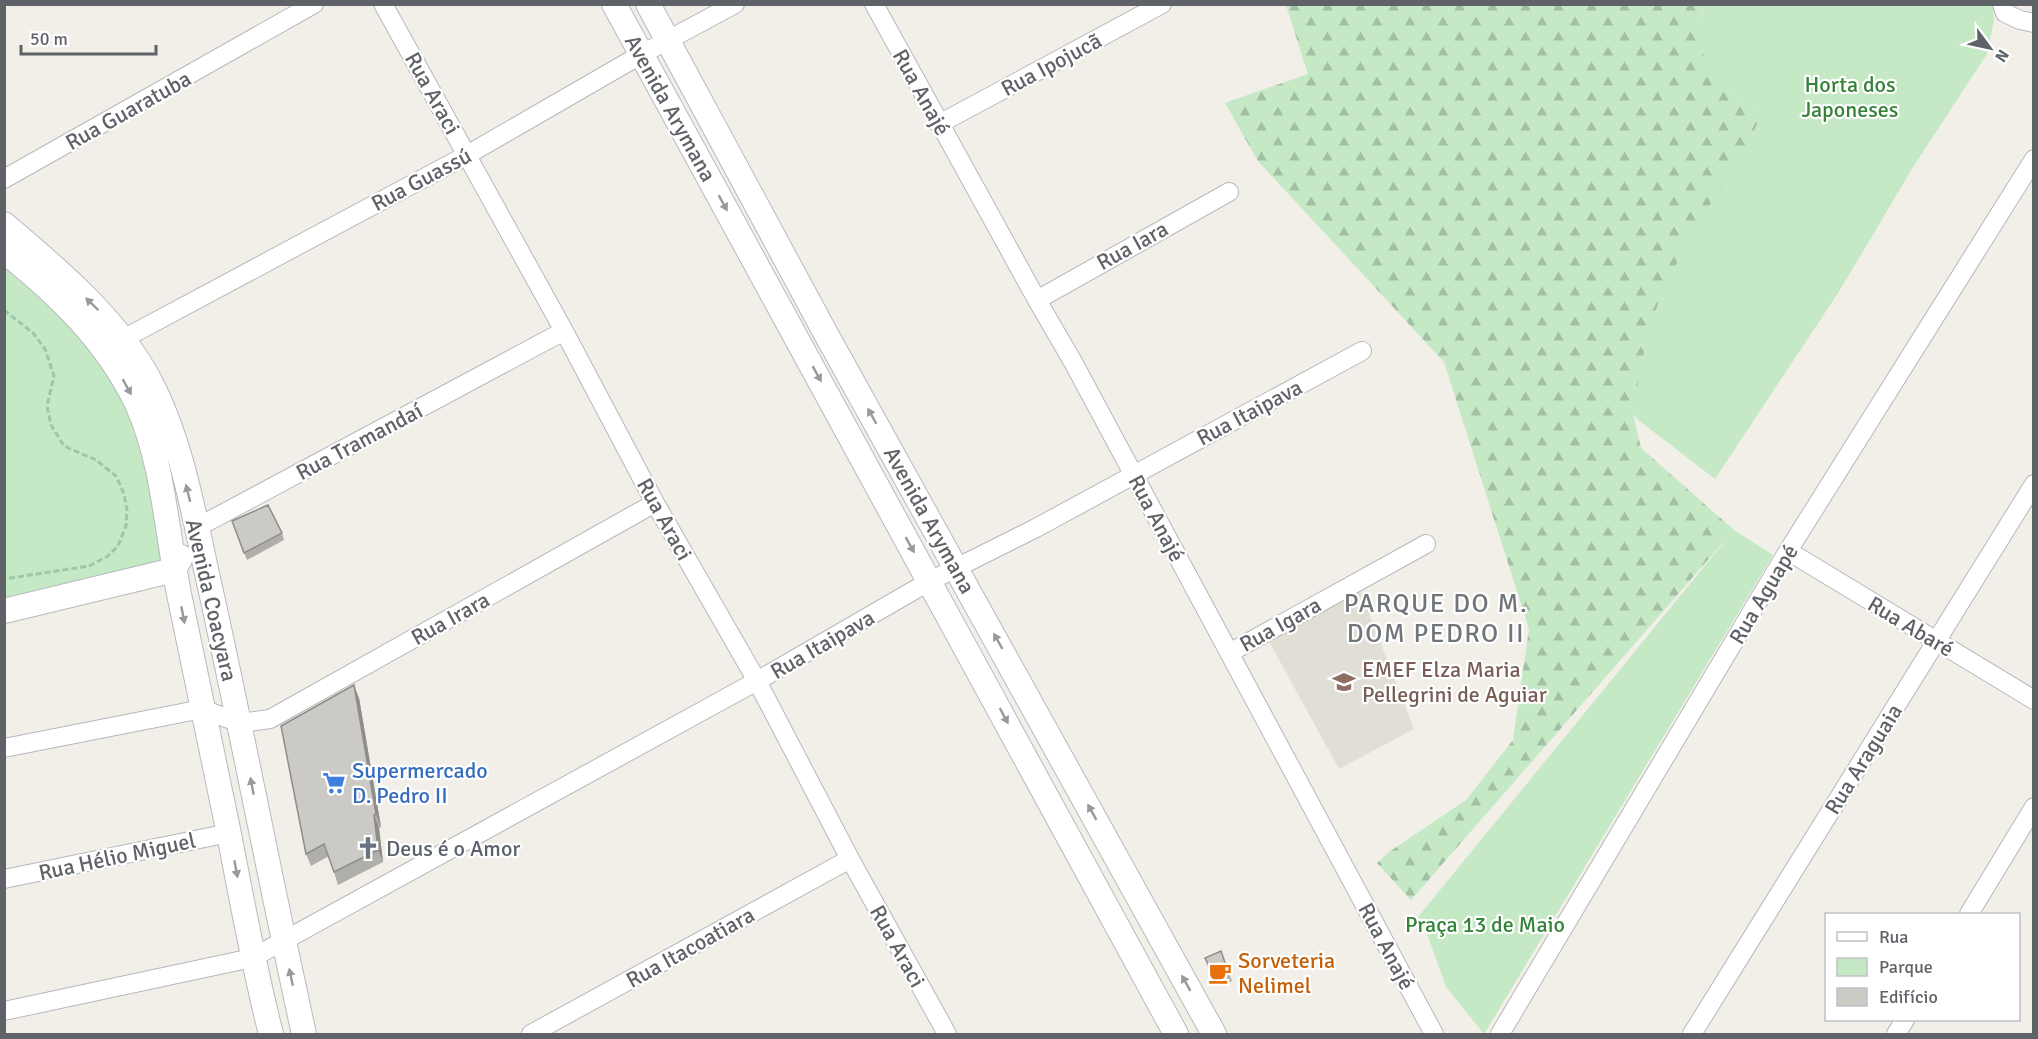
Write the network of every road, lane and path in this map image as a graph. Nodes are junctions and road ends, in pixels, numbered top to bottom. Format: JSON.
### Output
{"nodes":[{"id":1,"x":314,"y":4,"type":"edge"},
{"id":2,"x":382,"y":4,"type":"edge"},
{"id":3,"x":614,"y":4,"type":"edge"},
{"id":4,"x":648,"y":4,"type":"edge"},
{"id":5,"x":735,"y":4,"type":"edge"},
{"id":6,"x":874,"y":4,"type":"edge"},
{"id":7,"x":1162,"y":4,"type":"edge"},
{"id":8,"x":2002,"y":4,"type":"edge"},
{"id":9,"x":2034,"y":22,"type":"edge"},
{"id":10,"x":669,"y":40,"type":"junction"},
{"id":11,"x":642,"y":54,"type":"junction"},
{"id":12,"x":939,"y":124,"type":"junction"},
{"id":13,"x":467,"y":154,"type":"junction"},
{"id":14,"x":2034,"y":159,"type":"edge"},
{"id":15,"x":4,"y":179,"type":"edge"},
{"id":16,"x":1229,"y":192,"type":"dead end"},
{"id":17,"x":4,"y":224,"type":"edge"},
{"id":18,"x":4,"y":251,"type":"edge"},
{"id":19,"x":1037,"y":300,"type":"junction"},
{"id":20,"x":4,"y":310,"type":"edge"},
{"id":21,"x":564,"y":331,"type":"junction"},
{"id":22,"x":115,"y":345,"type":"junction"},
{"id":23,"x":1362,"y":351,"type":"dead end"},
{"id":24,"x":1134,"y":475,"type":"junction"},
{"id":25,"x":2034,"y":484,"type":"edge"},
{"id":26,"x":655,"y":503,"type":"junction"},
{"id":27,"x":196,"y":528,"type":"junction"},
{"id":28,"x":1426,"y":544,"type":"dead end"},
{"id":29,"x":1788,"y":551,"type":"junction"},
{"id":30,"x":958,"y":569,"type":"junction"},
{"id":31,"x":174,"y":570,"type":"junction"},
{"id":32,"x":4,"y":579,"type":"edge"},
{"id":33,"x":930,"y":581,"type":"junction"},
{"id":34,"x":4,"y":611,"type":"edge"},
{"id":35,"x":1936,"y":641,"type":"junction"},
{"id":36,"x":1228,"y":653,"type":"junction"},
{"id":37,"x":757,"y":681,"type":"junction"},
{"id":38,"x":2034,"y":700,"type":"edge"},
{"id":39,"x":202,"y":709,"type":"junction"},
{"id":40,"x":240,"y":723,"type":"junction"},
{"id":41,"x":4,"y":748,"type":"edge"},
{"id":42,"x":2034,"y":807,"type":"edge"},
{"id":43,"x":229,"y":833,"type":"junction"},
{"id":44,"x":850,"y":859,"type":"junction"},
{"id":45,"x":4,"y":879,"type":"edge"},
{"id":46,"x":1970,"y":913,"type":"edge"},
{"id":47,"x":284,"y":940,"type":"junction"},
{"id":48,"x":252,"y":958,"type":"junction"},
{"id":49,"x":4,"y":1011,"type":"edge"},
{"id":50,"x":1904,"y":1021,"type":"edge"},
{"id":51,"x":271,"y":1035,"type":"edge"},
{"id":52,"x":304,"y":1035,"type":"edge"},
{"id":53,"x":531,"y":1035,"type":"edge"},
{"id":54,"x":947,"y":1035,"type":"edge"},
{"id":55,"x":1176,"y":1035,"type":"edge"},
{"id":56,"x":1214,"y":1035,"type":"edge"},
{"id":57,"x":1434,"y":1035,"type":"edge"},
{"id":58,"x":1500,"y":1035,"type":"edge"},
{"id":59,"x":1692,"y":1035,"type":"edge"},
{"id":60,"x":1896,"y":1035,"type":"edge"}],
"edges":[{"from":1,"to":15,"type":"street","name":"Rua Guaratuba"},
{"from":2,"to":13,"type":"street","name":"Rua Araci"},
{"from":3,"to":11,"type":"main road","name":"Avenida Arymana"},
{"from":4,"to":10,"type":"main road","name":"Avenida Arymana"},
{"from":5,"to":10,"type":"street","name":"Rua Guassú"},
{"from":6,"to":12,"type":"street","name":"Rua Anajé"},
{"from":7,"to":12,"type":"street","name":"Rua Ipojucã"},
{"from":8,"to":9,"type":"street"},
{"from":10,"to":11,"type":"street","name":"Rua Guassú"},
{"from":30,"to":10,"type":"main road","name":"Avenida Arymana","one_way":true},
{"from":11,"to":13,"type":"street","name":"Rua Guassú"},
{"from":11,"to":33,"type":"main road","name":"Avenida Arymana","one_way":true},
{"from":12,"to":19,"type":"street","name":"Rua Anajé"},
{"from":13,"to":21,"type":"street","name":"Rua Araci"},
{"from":13,"to":22,"type":"street","name":"Rua Guassú"},
{"from":14,"to":29,"type":"street","name":"Rua Aguapé"},
{"from":16,"to":19,"type":"street","name":"Rua Iara"},
{"from":22,"to":17,"type":"main road","name":"Avenida Coacyara","one_way":true},
{"from":18,"to":22,"type":"main road","name":"Avenida Coacyara"},
{"from":19,"to":24,"type":"street","name":"Rua Anajé"},
{"from":20,"to":32,"type":"path"},
{"from":21,"to":26,"type":"street","name":"Rua Araci"},
{"from":21,"to":27,"type":"street","name":"Rua Tramandaí"},
{"from":27,"to":22,"type":"main road","name":"Avenida Coacyara","one_way":true},
{"from":22,"to":31,"type":"main road","name":"Avenida Coacyara","one_way":true},
{"from":23,"to":24,"type":"street","name":"Rua Itaipava"},
{"from":24,"to":30,"type":"street","name":"Rua Itaipava"},
{"from":24,"to":36,"type":"street","name":"Rua Anajé"},
{"from":25,"to":35,"type":"street","name":"Rua Araguaia"},
{"from":26,"to":37,"type":"street","name":"Rua Araci"},
{"from":26,"to":40,"type":"street","name":"Rua Irara"},
{"from":27,"to":31,"type":"main road"},
{"from":27,"to":40,"type":"main road","name":"Avenida Coacyara"},
{"from":28,"to":36,"type":"street","name":"Rua Igara"},
{"from":29,"to":35,"type":"street","name":"Rua Abaré"},
{"from":29,"to":58,"type":"street","name":"Rua Aguapé"},
{"from":30,"to":33,"type":"street","name":"Rua Itaipava"},
{"from":56,"to":30,"type":"main road","name":"Avenida Arymana","one_way":true},
{"from":31,"to":34,"type":"main road"},
{"from":31,"to":39,"type":"main road","name":"Avenida Coacyara","one_way":true},
{"from":33,"to":37,"type":"street","name":"Rua Itaipava"},
{"from":33,"to":55,"type":"main road","name":"Avenida Arymana","one_way":true},
{"from":35,"to":38,"type":"street","name":"Rua Abaré"},
{"from":35,"to":59,"type":"street","name":"Rua Araguaia"},
{"from":36,"to":57,"type":"street","name":"Rua Anajé"},
{"from":37,"to":44,"type":"street","name":"Rua Araci"},
{"from":37,"to":47,"type":"street","name":"Rua Itaipava"},
{"from":39,"to":40,"type":"street"},
{"from":39,"to":41,"type":"street"},
{"from":39,"to":43,"type":"main road","name":"Avenida Coacyara"},
{"from":47,"to":40,"type":"main road","name":"Avenida Coacyara","one_way":true},
{"from":42,"to":46,"type":"street"},
{"from":43,"to":45,"type":"street","name":"Rua Hélio Miguel"},
{"from":43,"to":48,"type":"main road","name":"Avenida Coacyara","one_way":true},
{"from":44,"to":53,"type":"street","name":"Rua Itacoatiara"},
{"from":44,"to":54,"type":"street","name":"Rua Araci"},
{"from":47,"to":48,"type":"street","name":"Rua Itaipava"},
{"from":52,"to":47,"type":"main road","name":"Avenida Coacyara","one_way":true},
{"from":48,"to":49,"type":"street","name":"Rua Itaipava"},
{"from":48,"to":51,"type":"main road","name":"Avenida Coacyara"},
{"from":50,"to":60,"type":"street"}]}
